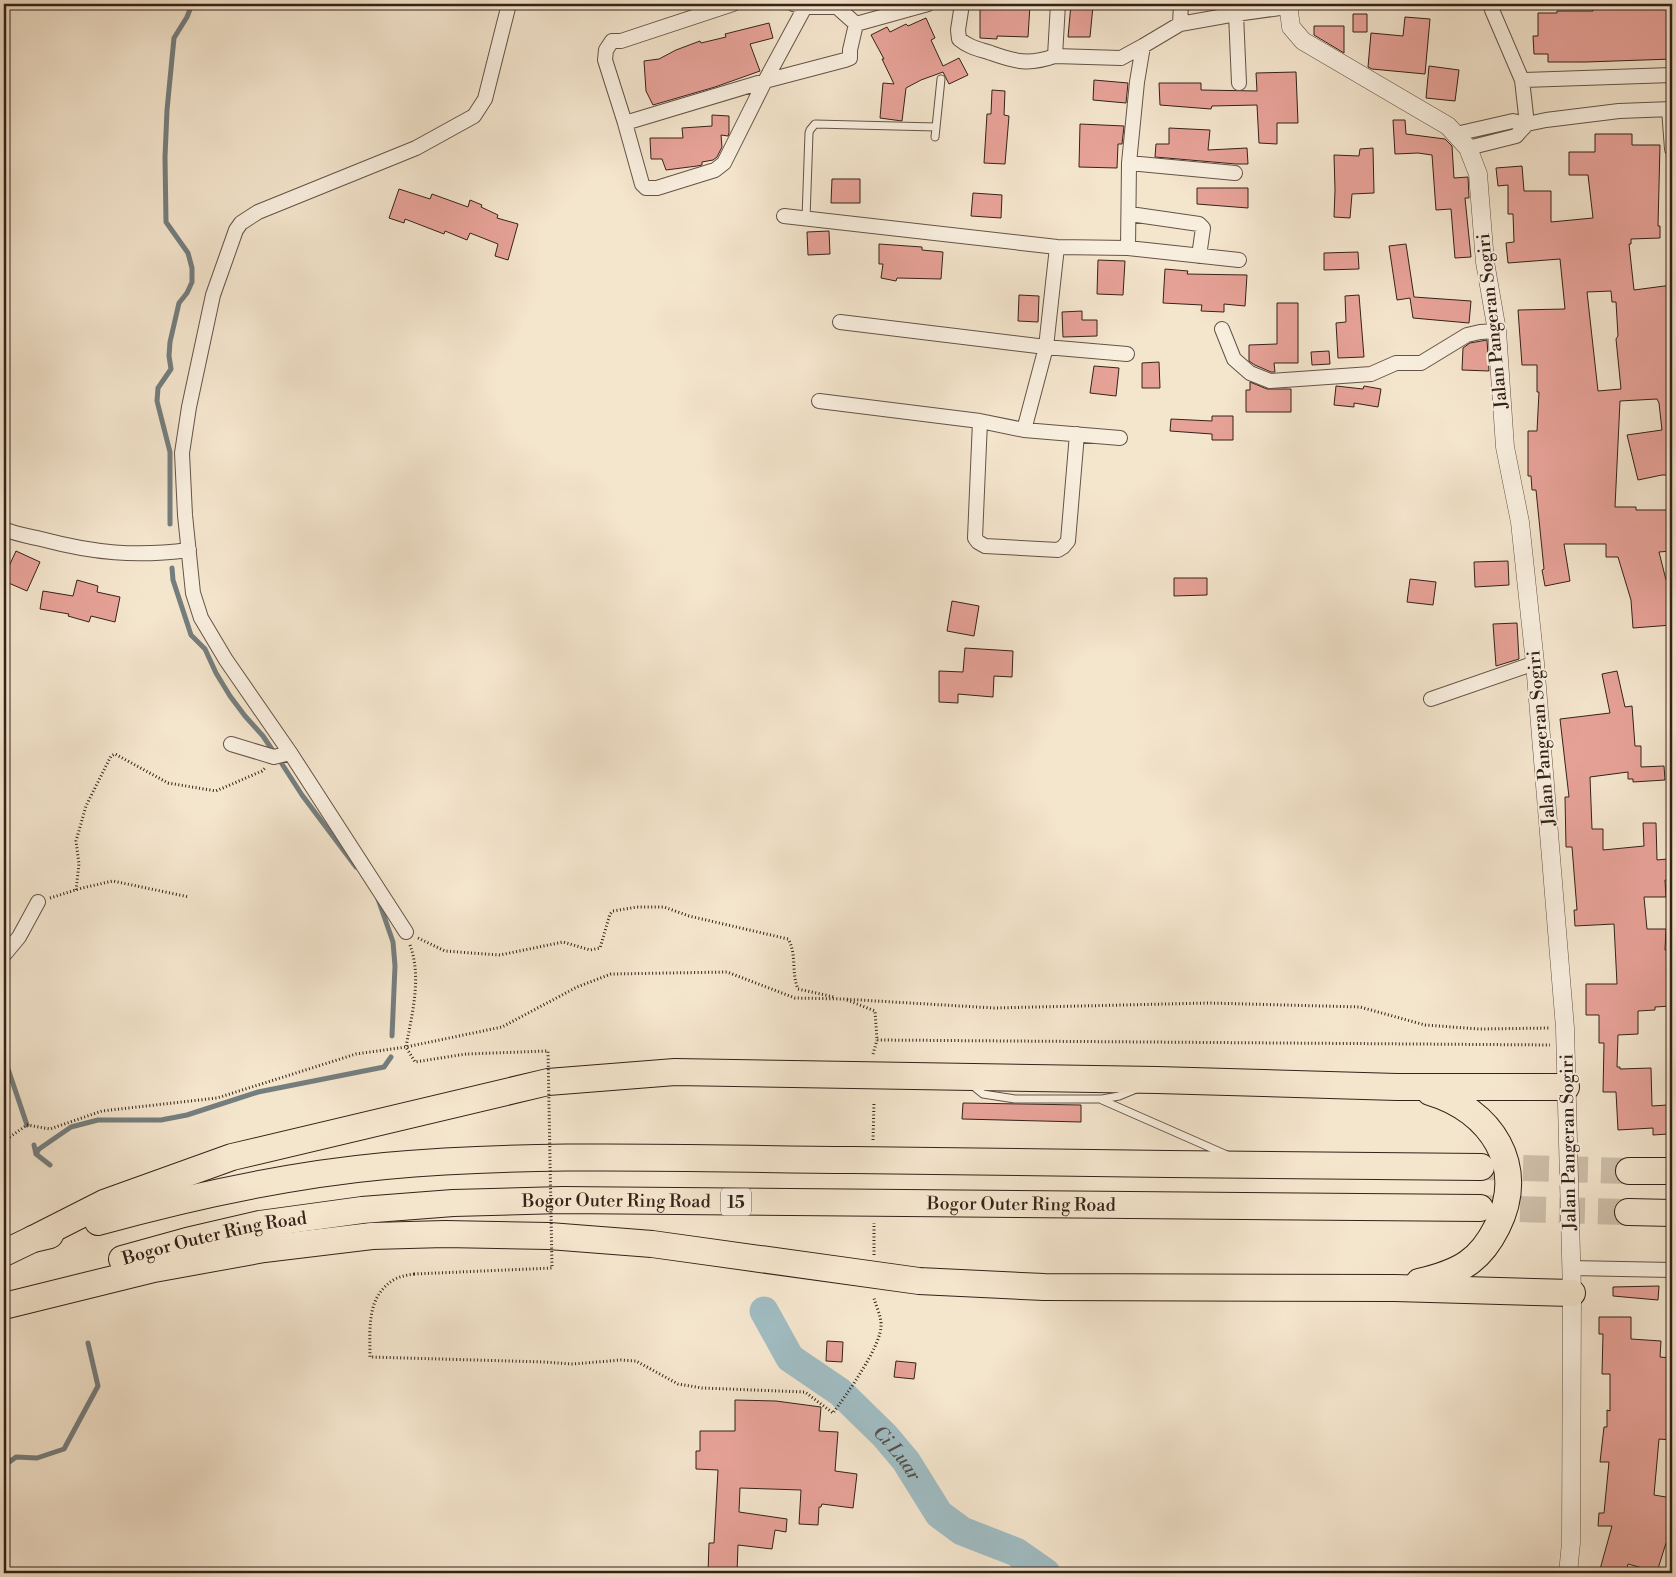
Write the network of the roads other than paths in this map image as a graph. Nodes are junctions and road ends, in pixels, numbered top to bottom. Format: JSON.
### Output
{"nodes":[{"id":1,"x":509,"y":4,"type":"edge"},
{"id":2,"x":733,"y":4,"type":"edge"},
{"id":3,"x":928,"y":4,"type":"edge"},
{"id":4,"x":962,"y":4,"type":"edge"},
{"id":5,"x":1058,"y":4,"type":"edge"},
{"id":6,"x":1181,"y":4,"type":"edge"},
{"id":7,"x":1491,"y":4,"type":"edge"},
{"id":8,"x":799,"y":5,"type":"edge"},
{"id":9,"x":836,"y":5,"type":"edge"},
{"id":10,"x":1288,"y":5,"type":"edge"},
{"id":11,"x":1236,"y":14,"type":"junction"},
{"id":12,"x":856,"y":24,"type":"junction"},
{"id":13,"x":1180,"y":24,"type":"junction"},
{"id":14,"x":1144,"y":46,"type":"junction"},
{"id":15,"x":1055,"y":56,"type":"junction"},
{"id":16,"x":1672,"y":75,"type":"edge"},
{"id":17,"x":941,"y":80,"type":"dead end"},
{"id":18,"x":1522,"y":80,"type":"junction"},
{"id":19,"x":764,"y":81,"type":"junction"},
{"id":20,"x":1239,"y":83,"type":"dead end"},
{"id":21,"x":1671,"y":109,"type":"edge"},
{"id":22,"x":625,"y":124,"type":"junction"},
{"id":23,"x":1527,"y":124,"type":"junction"},
{"id":24,"x":936,"y":127,"type":"junction"},
{"id":25,"x":1456,"y":134,"type":"junction"},
{"id":26,"x":935,"y":138,"type":"dead end"},
{"id":27,"x":1468,"y":148,"type":"junction"},
{"id":28,"x":1672,"y":149,"type":"edge"},
{"id":29,"x":1130,"y":163,"type":"junction"},
{"id":30,"x":1235,"y":172,"type":"dead end"},
{"id":31,"x":1130,"y":214,"type":"junction"},
{"id":32,"x":784,"y":216,"type":"dead end"},
{"id":33,"x":806,"y":218,"type":"junction"},
{"id":34,"x":1057,"y":247,"type":"junction"},
{"id":35,"x":1128,"y":248,"type":"junction"},
{"id":36,"x":1199,"y":256,"type":"junction"},
{"id":37,"x":1239,"y":260,"type":"dead end"},
{"id":38,"x":840,"y":322,"type":"dead end"},
{"id":39,"x":1222,"y":329,"type":"dead end"},
{"id":40,"x":1497,"y":331,"type":"junction"},
{"id":41,"x":1046,"y":347,"type":"junction"},
{"id":42,"x":1127,"y":354,"type":"dead end"},
{"id":43,"x":819,"y":401,"type":"dead end"},
{"id":44,"x":980,"y":421,"type":"junction"},
{"id":45,"x":1024,"y":430,"type":"junction"},
{"id":46,"x":1077,"y":434,"type":"junction"},
{"id":47,"x":1120,"y":438,"type":"dead end"},
{"id":48,"x":4,"y":529,"type":"edge"},
{"id":49,"x":189,"y":550,"type":"junction"},
{"id":50,"x":1534,"y":664,"type":"junction"},
{"id":51,"x":1431,"y":699,"type":"dead end"},
{"id":52,"x":231,"y":744,"type":"dead end"},
{"id":53,"x":290,"y":753,"type":"junction"},
{"id":54,"x":38,"y":902,"type":"road end"},
{"id":55,"x":406,"y":932,"type":"road end"},
{"id":56,"x":4,"y":955,"type":"edge"},
{"id":57,"x":960,"y":1076,"type":"junction"},
{"id":58,"x":1157,"y":1080,"type":"junction"},
{"id":59,"x":1397,"y":1087,"type":"junction"},
{"id":60,"x":1566,"y":1087,"type":"junction"},
{"id":61,"x":1102,"y":1099,"type":"junction"},
{"id":62,"x":1250,"y":1165,"type":"junction"},
{"id":63,"x":1481,"y":1167,"type":"tunnel mouth"},
{"id":64,"x":1629,"y":1171,"type":"tunnel mouth"},
{"id":65,"x":1672,"y":1171,"type":"edge"},
{"id":66,"x":1480,"y":1208,"type":"tunnel mouth"},
{"id":67,"x":1628,"y":1212,"type":"tunnel mouth"},
{"id":68,"x":1672,"y":1213,"type":"edge"},
{"id":69,"x":32,"y":1239,"type":"junction"},
{"id":70,"x":4,"y":1253,"type":"edge"},
{"id":71,"x":1672,"y":1270,"type":"edge"},
{"id":72,"x":1571,"y":1281,"type":"junction"},
{"id":73,"x":1394,"y":1288,"type":"junction"},
{"id":74,"x":4,"y":1299,"type":"edge"},
{"id":75,"x":4,"y":1306,"type":"edge"},
{"id":76,"x":1568,"y":1573,"type":"edge"}],
"edges":[{"from":1,"to":49,"type":"street"},
{"from":2,"to":22,"type":"street"},
{"from":3,"to":12,"type":"street"},
{"from":4,"to":15,"type":"street"},
{"from":5,"to":15,"type":"street"},
{"from":6,"to":13,"type":"street"},
{"from":7,"to":18,"type":"street"},
{"from":8,"to":9,"type":"street"},
{"from":8,"to":19,"type":"street"},
{"from":9,"to":12,"type":"street"},
{"from":10,"to":11,"type":"street"},
{"from":10,"to":25,"type":"street","name":"Jalan Pangeran Sogiri"},
{"from":11,"to":13,"type":"street"},
{"from":11,"to":20,"type":"street"},
{"from":12,"to":19,"type":"street"},
{"from":13,"to":14,"type":"street"},
{"from":14,"to":15,"type":"street"},
{"from":14,"to":29,"type":"street"},
{"from":16,"to":18,"type":"street"},
{"from":17,"to":24,"type":"lane"},
{"from":18,"to":23,"type":"street"},
{"from":19,"to":22,"type":"street"},
{"from":19,"to":22,"type":"street"},
{"from":21,"to":23,"type":"street"},
{"from":21,"to":28,"type":"street"},
{"from":23,"to":25,"type":"street"},
{"from":23,"to":27,"type":"street"},
{"from":24,"to":26,"type":"lane"},
{"from":24,"to":33,"type":"lane"},
{"from":25,"to":27,"type":"street","name":"Jalan Pangeran Sogiri"},
{"from":27,"to":40,"type":"street","name":"Jalan Pangeran Sogiri"},
{"from":29,"to":30,"type":"street"},
{"from":29,"to":31,"type":"street"},
{"from":31,"to":35,"type":"street"},
{"from":31,"to":36,"type":"street"},
{"from":32,"to":33,"type":"street"},
{"from":33,"to":34,"type":"street"},
{"from":34,"to":35,"type":"street"},
{"from":34,"to":41,"type":"street"},
{"from":35,"to":36,"type":"street"},
{"from":36,"to":37,"type":"street"},
{"from":38,"to":41,"type":"street"},
{"from":39,"to":40,"type":"street"},
{"from":40,"to":50,"type":"street","name":"Jalan Pangeran Sogiri"},
{"from":41,"to":42,"type":"street"},
{"from":41,"to":45,"type":"street"},
{"from":43,"to":44,"type":"street"},
{"from":44,"to":45,"type":"street"},
{"from":44,"to":46,"type":"street"},
{"from":45,"to":46,"type":"street"},
{"from":46,"to":47,"type":"street"},
{"from":48,"to":49,"type":"street"},
{"from":49,"to":53,"type":"street"},
{"from":50,"to":51,"type":"street"},
{"from":50,"to":60,"type":"street","name":"Jalan Pangeran Sogiri"},
{"from":52,"to":53,"type":"street"},
{"from":53,"to":55,"type":"street"},
{"from":54,"to":56,"type":"street"},
{"from":57,"to":58,"type":"highway"},
{"from":57,"to":61,"type":"lane"},
{"from":57,"to":69,"type":"highway"},
{"from":58,"to":59,"type":"highway"},
{"from":58,"to":61,"type":"lane"},
{"from":59,"to":60,"type":"highway"},
{"from":59,"to":73,"type":"highway"},
{"from":60,"to":72,"type":"street","name":"Jalan Pangeran Sogiri"},
{"from":61,"to":62,"type":"lane"},
{"from":62,"to":63,"type":"highway"},
{"from":62,"to":69,"type":"highway"},
{"from":64,"to":65,"type":"highway"},
{"from":66,"to":74,"type":"highway","name":"Bogor Outer Ring Road","number":"15"},
{"from":67,"to":68,"type":"highway"},
{"from":69,"to":70,"type":"highway"},
{"from":71,"to":72,"type":"street"},
{"from":72,"to":73,"type":"highway"},
{"from":72,"to":76,"type":"street","name":"Jalan Pangeran Sogiri"},
{"from":73,"to":75,"type":"highway"}]}
